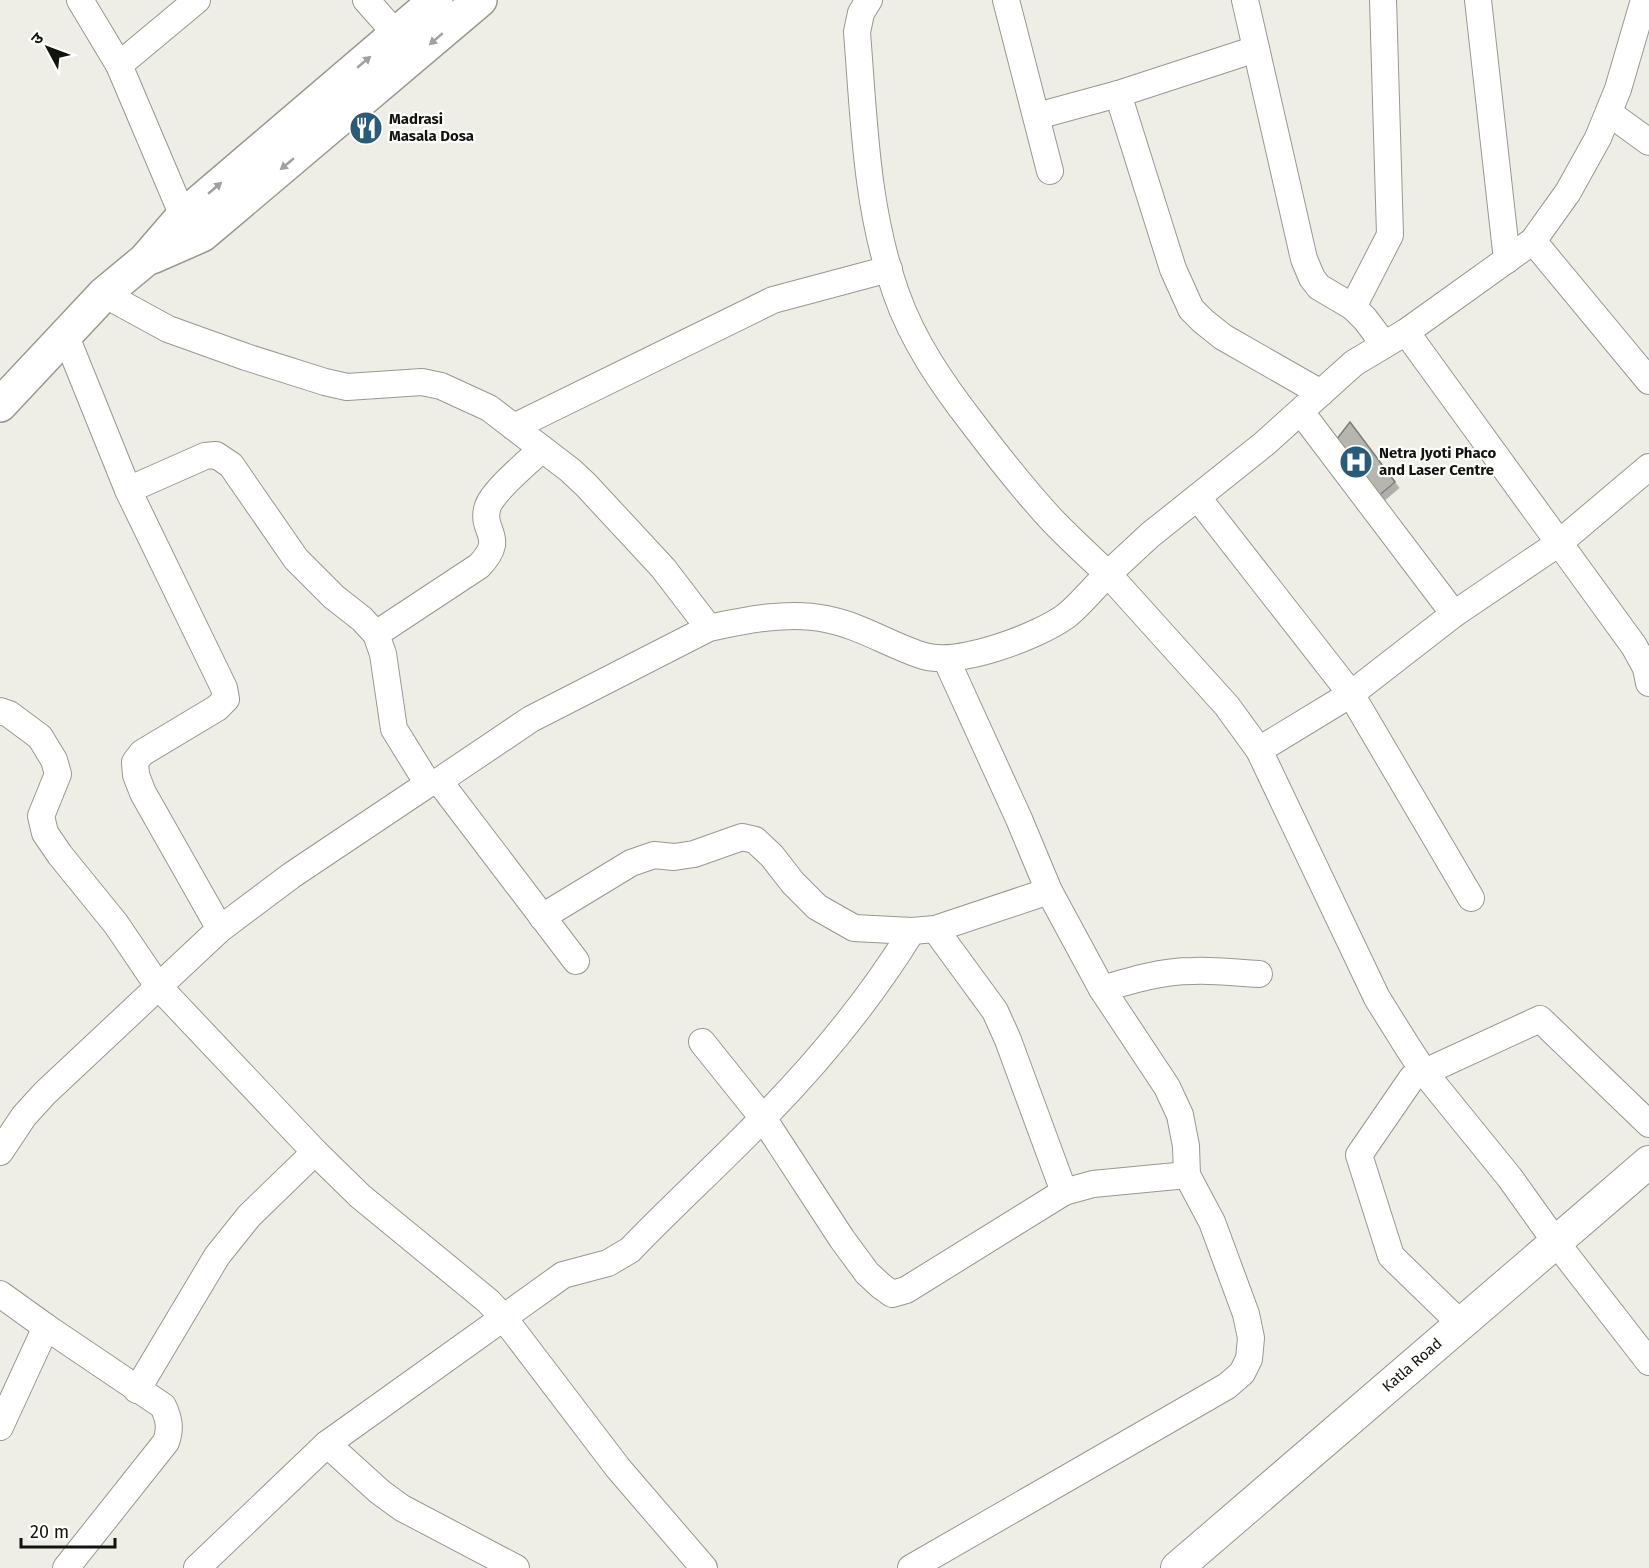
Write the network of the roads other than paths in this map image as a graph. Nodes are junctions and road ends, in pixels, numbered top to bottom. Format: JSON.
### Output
{"nodes":[{"id":1,"x":80,"y":0,"type":"edge"},
{"id":2,"x":197,"y":0,"type":"edge"},
{"id":3,"x":366,"y":0,"type":"edge"},
{"id":4,"x":436,"y":0,"type":"edge"},
{"id":5,"x":480,"y":0,"type":"edge"},
{"id":6,"x":868,"y":0,"type":"edge"},
{"id":7,"x":1006,"y":0,"type":"edge"},
{"id":8,"x":1245,"y":0,"type":"edge"},
{"id":9,"x":1383,"y":0,"type":"edge"},
{"id":10,"x":1478,"y":0,"type":"edge"},
{"id":11,"x":1644,"y":0,"type":"edge"},
{"id":12,"x":397,"y":34,"type":"junction"},
{"id":13,"x":1256,"y":49,"type":"junction"},
{"id":14,"x":119,"y":65,"type":"junction"},
{"id":15,"x":1118,"y":94,"type":"junction"},
{"id":16,"x":1609,"y":113,"type":"junction"},
{"id":17,"x":1036,"y":116,"type":"junction"},
{"id":18,"x":1649,"y":141,"type":"edge"},
{"id":19,"x":1050,"y":171,"type":"dead end"},
{"id":20,"x":183,"y":216,"type":"junction"},
{"id":21,"x":1533,"y":241,"type":"junction"},
{"id":22,"x":145,"y":260,"type":"junction"},
{"id":23,"x":1507,"y":260,"type":"junction"},
{"id":24,"x":889,"y":268,"type":"junction"},
{"id":25,"x":104,"y":294,"type":"junction"},
{"id":26,"x":1353,"y":307,"type":"junction"},
{"id":27,"x":65,"y":334,"type":"junction"},
{"id":28,"x":1395,"y":338,"type":"junction"},
{"id":29,"x":1649,"y":381,"type":"edge"},
{"id":30,"x":1321,"y":393,"type":"junction"},
{"id":31,"x":0,"y":405,"type":"edge"},
{"id":32,"x":1301,"y":412,"type":"junction"},
{"id":33,"x":514,"y":427,"type":"junction"},
{"id":34,"x":542,"y":449,"type":"junction"},
{"id":35,"x":1649,"y":467,"type":"edge"},
{"id":36,"x":128,"y":490,"type":"junction"},
{"id":37,"x":1197,"y":498,"type":"junction"},
{"id":38,"x":1559,"y":543,"type":"junction"},
{"id":39,"x":1108,"y":574,"type":"junction"},
{"id":40,"x":1454,"y":614,"type":"junction"},
{"id":41,"x":709,"y":628,"type":"junction"},
{"id":42,"x":376,"y":634,"type":"junction"},
{"id":43,"x":946,"y":659,"type":"junction"},
{"id":44,"x":1649,"y":683,"type":"edge"},
{"id":45,"x":1351,"y":694,"type":"junction"},
{"id":46,"x":0,"y":711,"type":"edge"},
{"id":47,"x":1259,"y":750,"type":"junction"},
{"id":48,"x":434,"y":783,"type":"junction"},
{"id":49,"x":1048,"y":891,"type":"junction"},
{"id":50,"x":1471,"y":898,"type":"dead end"},
{"id":51,"x":542,"y":917,"type":"junction"},
{"id":52,"x":220,"y":929,"type":"junction"},
{"id":53,"x":923,"y":930,"type":"junction"},
{"id":54,"x":576,"y":962,"type":"dead end"},
{"id":55,"x":1259,"y":974,"type":"dead end"},
{"id":56,"x":158,"y":986,"type":"junction"},
{"id":57,"x":1102,"y":989,"type":"junction"},
{"id":58,"x":702,"y":1042,"type":"dead end"},
{"id":59,"x":1424,"y":1072,"type":"junction"},
{"id":60,"x":763,"y":1118,"type":"junction"},
{"id":61,"x":1649,"y":1124,"type":"edge"},
{"id":62,"x":0,"y":1152,"type":"edge"},
{"id":63,"x":315,"y":1152,"type":"junction"},
{"id":64,"x":1649,"y":1162,"type":"edge"},
{"id":65,"x":1187,"y":1175,"type":"junction"},
{"id":66,"x":1064,"y":1192,"type":"junction"},
{"id":67,"x":1555,"y":1241,"type":"junction"},
{"id":68,"x":0,"y":1294,"type":"edge"},
{"id":69,"x":503,"y":1317,"type":"junction"},
{"id":70,"x":1460,"y":1323,"type":"junction"},
{"id":71,"x":45,"y":1327,"type":"junction"},
{"id":72,"x":1649,"y":1362,"type":"edge"},
{"id":73,"x":137,"y":1389,"type":"junction"},
{"id":74,"x":0,"y":1427,"type":"edge"},
{"id":75,"x":327,"y":1444,"type":"junction"},
{"id":76,"x":66,"y":1568,"type":"edge"},
{"id":77,"x":197,"y":1568,"type":"edge"},
{"id":78,"x":516,"y":1568,"type":"edge"},
{"id":79,"x":704,"y":1568,"type":"edge"},
{"id":80,"x":911,"y":1568,"type":"edge"},
{"id":81,"x":1177,"y":1568,"type":"edge"}],
"edges":[{"from":1,"to":14,"type":"street"},
{"from":2,"to":14,"type":"street"},
{"from":3,"to":12,"type":"street"},
{"from":4,"to":12,"type":"main road"},
{"from":5,"to":22,"type":"main road","one_way":true},
{"from":6,"to":24,"type":"street"},
{"from":7,"to":17,"type":"street"},
{"from":8,"to":13,"type":"street"},
{"from":9,"to":26,"type":"street"},
{"from":10,"to":23,"type":"street"},
{"from":11,"to":16,"type":"street"},
{"from":20,"to":12,"type":"main road","one_way":true},
{"from":13,"to":15,"type":"street"},
{"from":13,"to":26,"type":"street"},
{"from":14,"to":20,"type":"street"},
{"from":15,"to":17,"type":"street"},
{"from":15,"to":30,"type":"street"},
{"from":16,"to":18,"type":"street"},
{"from":16,"to":21,"type":"street"},
{"from":17,"to":19,"type":"street"},
{"from":20,"to":22,"type":"main road"},
{"from":21,"to":23,"type":"street"},
{"from":21,"to":29,"type":"street"},
{"from":22,"to":25,"type":"main road"},
{"from":23,"to":28,"type":"street"},
{"from":24,"to":33,"type":"street"},
{"from":24,"to":39,"type":"street"},
{"from":25,"to":27,"type":"main road"},
{"from":25,"to":33,"type":"street"},
{"from":26,"to":28,"type":"street"},
{"from":27,"to":31,"type":"main road"},
{"from":27,"to":36,"type":"street"},
{"from":28,"to":30,"type":"street"},
{"from":28,"to":38,"type":"street"},
{"from":30,"to":32,"type":"street"},
{"from":32,"to":37,"type":"street"},
{"from":32,"to":40,"type":"street"},
{"from":33,"to":34,"type":"street"},
{"from":34,"to":41,"type":"street"},
{"from":34,"to":42,"type":"street"},
{"from":35,"to":38,"type":"street"},
{"from":36,"to":42,"type":"street"},
{"from":36,"to":52,"type":"street"},
{"from":37,"to":39,"type":"street"},
{"from":37,"to":45,"type":"street"},
{"from":38,"to":40,"type":"street"},
{"from":38,"to":44,"type":"street"},
{"from":39,"to":43,"type":"street"},
{"from":39,"to":47,"type":"street"},
{"from":40,"to":45,"type":"street"},
{"from":41,"to":43,"type":"street"},
{"from":41,"to":48,"type":"street"},
{"from":42,"to":48,"type":"street"},
{"from":43,"to":49,"type":"street"},
{"from":45,"to":47,"type":"street"},
{"from":45,"to":50,"type":"street"},
{"from":46,"to":56,"type":"street"},
{"from":47,"to":59,"type":"street"},
{"from":48,"to":51,"type":"street"},
{"from":48,"to":52,"type":"street"},
{"from":49,"to":53,"type":"street"},
{"from":49,"to":57,"type":"street"},
{"from":51,"to":53,"type":"street"},
{"from":51,"to":54,"type":"street"},
{"from":52,"to":56,"type":"street"},
{"from":53,"to":60,"type":"street"},
{"from":53,"to":66,"type":"street"},
{"from":55,"to":57,"type":"street"},
{"from":56,"to":62,"type":"street"},
{"from":56,"to":63,"type":"street"},
{"from":57,"to":65,"type":"street"},
{"from":58,"to":60,"type":"street"},
{"from":59,"to":61,"type":"street"},
{"from":59,"to":67,"type":"street"},
{"from":59,"to":70,"type":"street"},
{"from":60,"to":66,"type":"street"},
{"from":60,"to":69,"type":"street"},
{"from":63,"to":69,"type":"street"},
{"from":63,"to":73,"type":"street"},
{"from":64,"to":67,"type":"street","name":"Katla Road"},
{"from":65,"to":66,"type":"street"},
{"from":65,"to":80,"type":"street"},
{"from":67,"to":70,"type":"street","name":"Katla Road"},
{"from":67,"to":72,"type":"street"},
{"from":68,"to":71,"type":"street"},
{"from":69,"to":75,"type":"street"},
{"from":69,"to":79,"type":"street"},
{"from":70,"to":81,"type":"street","name":"Katla Road"},
{"from":71,"to":73,"type":"street"},
{"from":71,"to":74,"type":"street"},
{"from":73,"to":76,"type":"street"},
{"from":75,"to":77,"type":"street"},
{"from":75,"to":78,"type":"street"}]}
